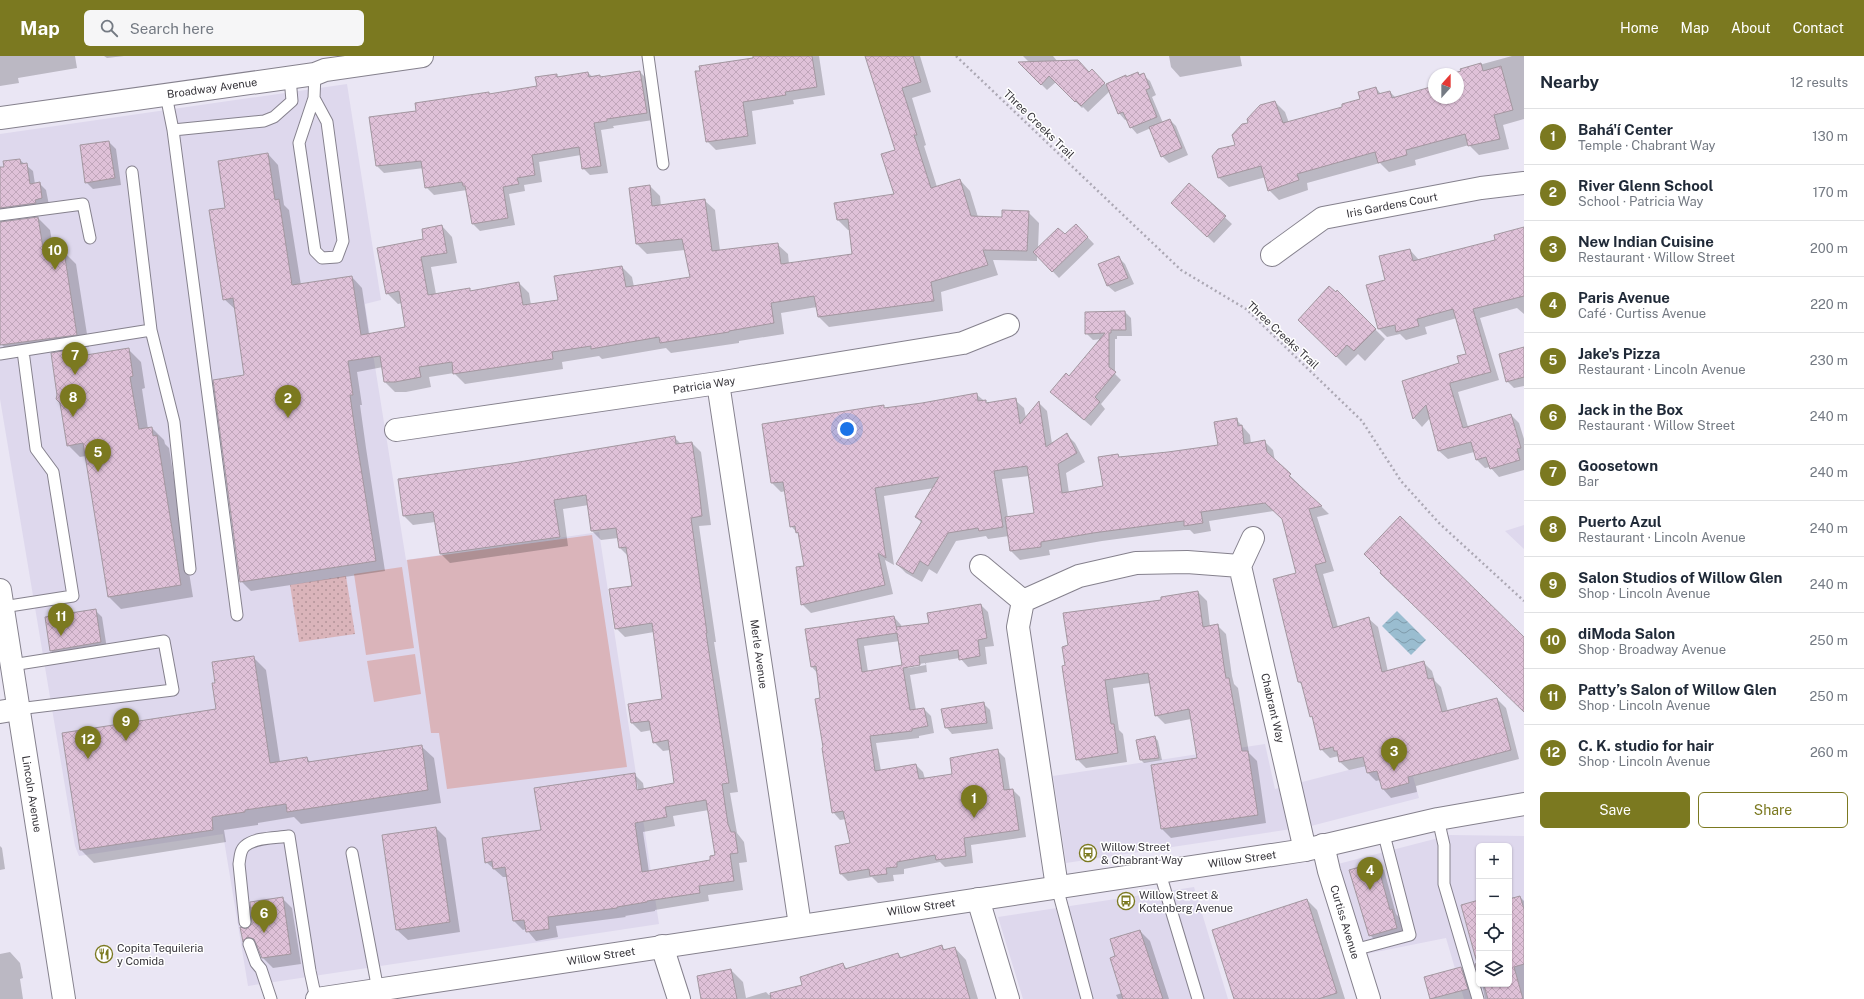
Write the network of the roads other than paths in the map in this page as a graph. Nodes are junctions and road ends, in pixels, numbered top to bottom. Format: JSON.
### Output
{"nodes":[{"id":1,"x":422,"y":56,"type":"edge"},
{"id":2,"x":648,"y":56,"type":"edge"},
{"id":3,"x":321,"y":67,"type":"edge"},
{"id":4,"x":290,"y":78,"type":"junction"},
{"id":5,"x":166,"y":95,"type":"junction"},
{"id":6,"x":314,"y":98,"type":"junction"},
{"id":7,"x":0,"y":118,"type":"edge"},
{"id":8,"x":173,"y":130,"type":"junction"},
{"id":9,"x":663,"y":164,"type":"dead end"},
{"id":10,"x":132,"y":172,"type":"dead end"},
{"id":11,"x":1524,"y":183,"type":"edge"},
{"id":12,"x":0,"y":215,"type":"edge"},
{"id":13,"x":90,"y":238,"type":"dead end"},
{"id":14,"x":1272,"y":256,"type":"dead end"},
{"id":15,"x":1008,"y":325,"type":"dead end"},
{"id":16,"x":151,"y":330,"type":"junction"},
{"id":17,"x":23,"y":351,"type":"junction"},
{"id":18,"x":0,"y":354,"type":"edge"},
{"id":19,"x":718,"y":383,"type":"junction"},
{"id":20,"x":396,"y":430,"type":"dead end"},
{"id":21,"x":1253,"y":538,"type":"dead end"},
{"id":22,"x":981,"y":566,"type":"dead end"},
{"id":23,"x":1240,"y":566,"type":"junction"},
{"id":24,"x":190,"y":569,"type":"dead end"},
{"id":25,"x":1,"y":598,"type":"edge"},
{"id":26,"x":1023,"y":601,"type":"junction"},
{"id":27,"x":237,"y":615,"type":"dead end"},
{"id":28,"x":12,"y":665,"type":"junction"},
{"id":29,"x":9,"y":710,"type":"edge"},
{"id":30,"x":1524,"y":804,"type":"edge"},
{"id":31,"x":1438,"y":819,"type":"junction"},
{"id":32,"x":1383,"y":831,"type":"junction"},
{"id":33,"x":1314,"y":847,"type":"junction"},
{"id":34,"x":352,"y":853,"type":"dead end"},
{"id":35,"x":1159,"y":870,"type":"junction"},
{"id":36,"x":1057,"y":887,"type":"junction"},
{"id":37,"x":978,"y":899,"type":"junction"},
{"id":38,"x":245,"y":922,"type":"dead end"},
{"id":39,"x":800,"y":925,"type":"junction"},
{"id":40,"x":249,"y":944,"type":"dead end"},
{"id":41,"x":662,"y":946,"type":"junction"},
{"id":42,"x":1354,"y":950,"type":"junction"},
{"id":43,"x":414,"y":992,"type":"edge"},
{"id":44,"x":370,"y":994,"type":"edge"},
{"id":45,"x":64,"y":999,"type":"edge"},
{"id":46,"x":271,"y":999,"type":"edge"},
{"id":47,"x":316,"y":999,"type":"edge"},
{"id":48,"x":679,"y":999,"type":"edge"},
{"id":49,"x":1008,"y":999,"type":"edge"},
{"id":50,"x":1087,"y":999,"type":"edge"},
{"id":51,"x":1198,"y":999,"type":"edge"},
{"id":52,"x":1369,"y":999,"type":"edge"},
{"id":53,"x":1478,"y":999,"type":"edge"}],
"edges":[{"from":1,"to":3,"type":"street","name":"Broadway Avenue"},
{"from":2,"to":9,"type":"lane"},
{"from":3,"to":4,"type":"street","name":"Broadway Avenue"},
{"from":3,"to":6,"type":"lane"},
{"from":4,"to":5,"type":"street","name":"Broadway Avenue"},
{"from":4,"to":8,"type":"lane"},
{"from":5,"to":7,"type":"street","name":"Broadway Avenue"},
{"from":5,"to":8,"type":"lane"},
{"from":6,"to":6,"type":"lane"},
{"from":8,"to":27,"type":"lane"},
{"from":10,"to":16,"type":"lane"},
{"from":11,"to":14,"type":"street","name":"Iris Gardens Court"},
{"from":12,"to":13,"type":"lane"},
{"from":15,"to":19,"type":"street","name":"Patricia Way"},
{"from":16,"to":17,"type":"lane"},
{"from":16,"to":24,"type":"lane"},
{"from":17,"to":18,"type":"lane"},
{"from":17,"to":25,"type":"lane"},
{"from":19,"to":20,"type":"street","name":"Patricia Way"},
{"from":19,"to":39,"type":"street","name":"Merle Avenue"},
{"from":21,"to":23,"type":"street"},
{"from":22,"to":26,"type":"street"},
{"from":23,"to":26,"type":"street"},
{"from":23,"to":33,"type":"street","name":"Chabrant Way"},
{"from":25,"to":28,"type":"street","name":"Lincoln Avenue"},
{"from":26,"to":36,"type":"street"},
{"from":28,"to":29,"type":"street","name":"Lincoln Avenue"},
{"from":28,"to":29,"type":"lane"},
{"from":29,"to":45,"type":"street","name":"Lincoln Avenue"},
{"from":30,"to":31,"type":"street","name":"Willow Street"},
{"from":31,"to":32,"type":"street","name":"Willow Street"},
{"from":31,"to":53,"type":"lane"},
{"from":32,"to":33,"type":"street","name":"Willow Street"},
{"from":32,"to":42,"type":"lane"},
{"from":33,"to":35,"type":"street","name":"Willow Street"},
{"from":33,"to":42,"type":"street","name":"Curtiss Avenue"},
{"from":34,"to":44,"type":"lane"},
{"from":35,"to":36,"type":"street","name":"Willow Street"},
{"from":35,"to":51,"type":"lane"},
{"from":36,"to":37,"type":"street","name":"Willow Street"},
{"from":36,"to":50,"type":"lane"},
{"from":37,"to":39,"type":"street","name":"Willow Street"},
{"from":37,"to":49,"type":"street"},
{"from":38,"to":47,"type":"lane"},
{"from":39,"to":41,"type":"street","name":"Willow Street"},
{"from":40,"to":46,"type":"lane"},
{"from":41,"to":43,"type":"street","name":"Willow Street"},
{"from":41,"to":48,"type":"street"},
{"from":42,"to":52,"type":"street","name":"Curtiss Avenue"},
{"from":43,"to":44,"type":"street","name":"Willow Street"},
{"from":44,"to":47,"type":"street","name":"Willow Street"}]}
